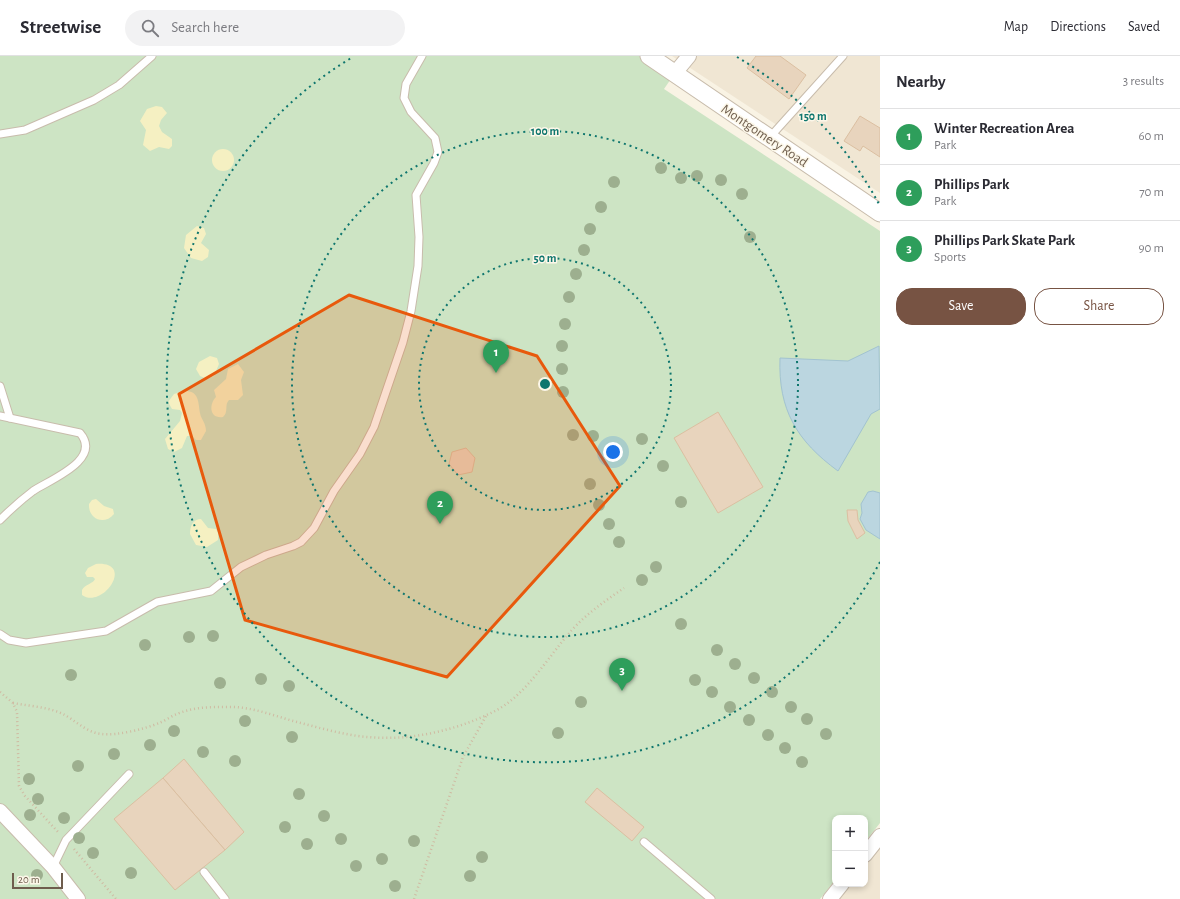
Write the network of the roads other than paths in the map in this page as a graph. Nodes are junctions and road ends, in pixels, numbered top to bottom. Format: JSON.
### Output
{"nodes":[{"id":1,"x":152,"y":56,"type":"edge"},
{"id":2,"x":422,"y":56,"type":"edge"},
{"id":3,"x":649,"y":56,"type":"edge"},
{"id":4,"x":689,"y":56,"type":"edge"},
{"id":5,"x":843,"y":56,"type":"edge"},
{"id":6,"x":675,"y":73,"type":"junction"},
{"id":7,"x":0,"y":134,"type":"edge"},
{"id":8,"x":769,"y":138,"type":"junction"},
{"id":9,"x":880,"y":213,"type":"edge"},
{"id":10,"x":0,"y":386,"type":"edge"},
{"id":11,"x":0,"y":416,"type":"edge"},
{"id":12,"x":10,"y":418,"type":"junction"},
{"id":13,"x":0,"y":520,"type":"edge"},
{"id":14,"x":0,"y":634,"type":"edge"},
{"id":15,"x":129,"y":774,"type":"dead end"},
{"id":16,"x":0,"y":811,"type":"edge"},
{"id":17,"x":880,"y":836,"type":"edge"},
{"id":18,"x":644,"y":842,"type":"dead end"},
{"id":19,"x":868,"y":851,"type":"edge"},
{"id":20,"x":53,"y":867,"type":"junction"},
{"id":21,"x":204,"y":872,"type":"dead end"},
{"id":22,"x":840,"y":887,"type":"edge"},
{"id":23,"x":78,"y":899,"type":"edge"},
{"id":24,"x":225,"y":899,"type":"edge"},
{"id":25,"x":711,"y":899,"type":"edge"},
{"id":26,"x":830,"y":899,"type":"edge"}],
"edges":[{"from":1,"to":7,"type":"lane"},
{"from":2,"to":14,"type":"lane"},
{"from":3,"to":6,"type":"street","name":"Montgomery Road"},
{"from":4,"to":6,"type":"street"},
{"from":5,"to":8,"type":"lane"},
{"from":6,"to":8,"type":"street","name":"Montgomery Road"},
{"from":8,"to":9,"type":"street","name":"Montgomery Road"},
{"from":10,"to":12,"type":"lane"},
{"from":11,"to":12,"type":"lane"},
{"from":12,"to":13,"type":"lane"},
{"from":15,"to":20,"type":"lane"},
{"from":16,"to":20,"type":"street"},
{"from":17,"to":19,"type":"street"},
{"from":18,"to":25,"type":"lane"},
{"from":20,"to":23,"type":"street"},
{"from":21,"to":24,"type":"lane"},
{"from":22,"to":26,"type":"street"}]}
